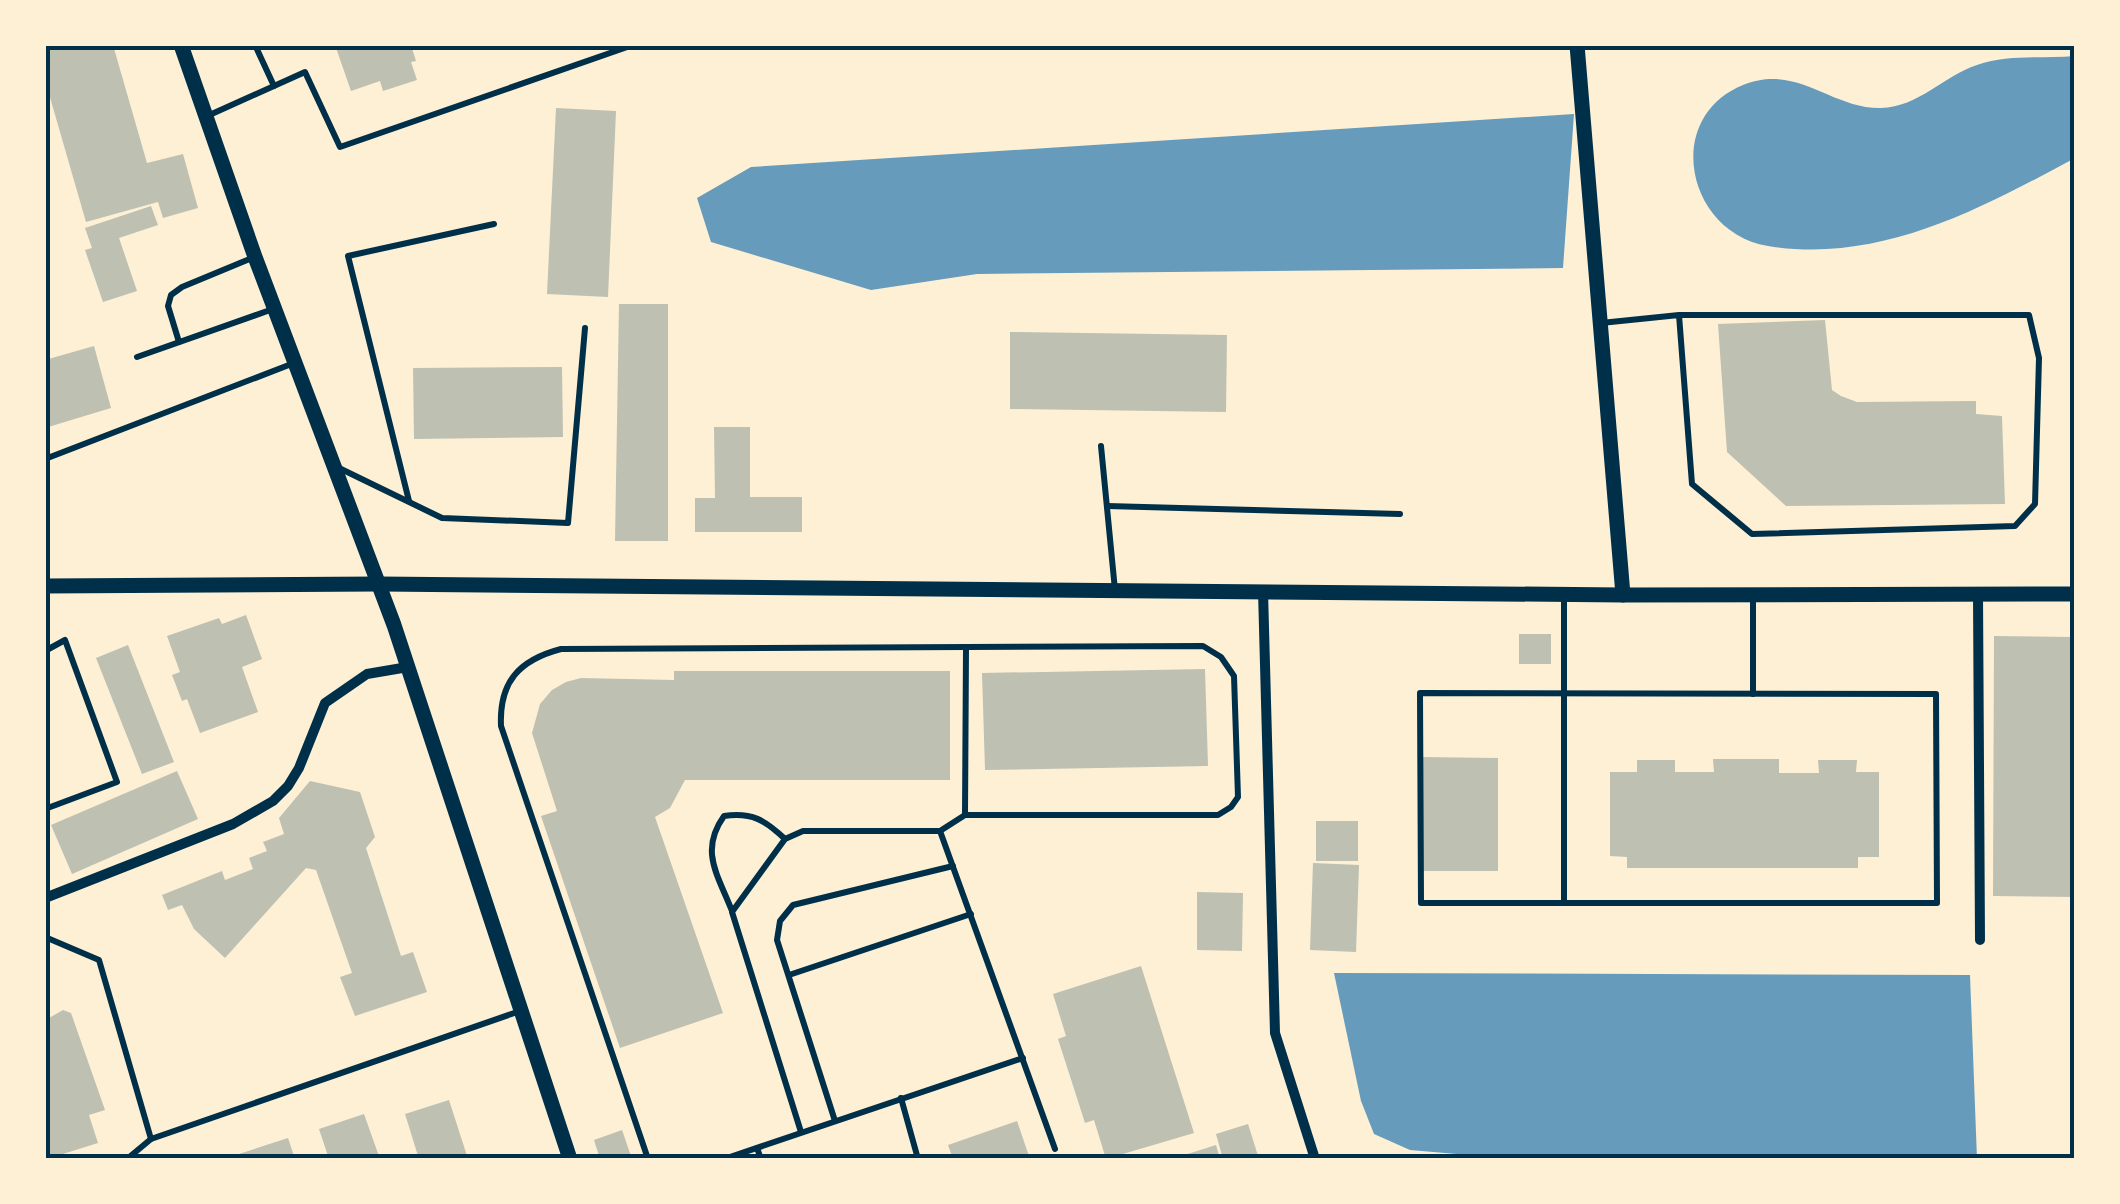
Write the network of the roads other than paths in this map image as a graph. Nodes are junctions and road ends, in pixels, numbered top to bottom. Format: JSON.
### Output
{"nodes":[{"id":1,"x":181,"y":45,"type":"edge"},
{"id":2,"x":255,"y":45,"type":"edge"},
{"id":3,"x":633,"y":45,"type":"edge"},
{"id":4,"x":1577,"y":45,"type":"edge"},
{"id":5,"x":274,"y":86,"type":"junction"},
{"id":6,"x":204,"y":117,"type":"junction"},
{"id":7,"x":494,"y":224,"type":"dead end"},
{"id":8,"x":255,"y":257,"type":"junction"},
{"id":9,"x":274,"y":309,"type":"junction"},
{"id":10,"x":1679,"y":315,"type":"junction"},
{"id":11,"x":1598,"y":324,"type":"junction"},
{"id":12,"x":585,"y":328,"type":"dead end"},
{"id":13,"x":179,"y":342,"type":"junction"},
{"id":14,"x":137,"y":356,"type":"dead end"},
{"id":15,"x":294,"y":363,"type":"junction"},
{"id":16,"x":1101,"y":446,"type":"dead end"},
{"id":17,"x":45,"y":459,"type":"edge"},
{"id":18,"x":333,"y":465,"type":"junction"},
{"id":19,"x":410,"y":503,"type":"junction"},
{"id":20,"x":1106,"y":506,"type":"junction"},
{"id":21,"x":1400,"y":514,"type":"dead end"},
{"id":22,"x":379,"y":584,"type":"junction"},
{"id":23,"x":45,"y":586,"type":"edge"},
{"id":24,"x":1263,"y":591,"type":"junction"},
{"id":25,"x":1115,"y":592,"type":"junction"},
{"id":26,"x":1564,"y":594,"type":"junction"},
{"id":27,"x":1753,"y":594,"type":"junction"},
{"id":28,"x":1978,"y":594,"type":"junction"},
{"id":29,"x":2075,"y":594,"type":"edge"},
{"id":30,"x":1622,"y":595,"type":"junction"},
{"id":31,"x":966,"y":649,"type":"junction"},
{"id":32,"x":45,"y":651,"type":"edge"},
{"id":33,"x":408,"y":667,"type":"junction"},
{"id":34,"x":1564,"y":694,"type":"junction"},
{"id":35,"x":1753,"y":694,"type":"junction"},
{"id":36,"x":45,"y":809,"type":"edge"},
{"id":37,"x":965,"y":816,"type":"junction"},
{"id":38,"x":940,"y":831,"type":"junction"},
{"id":39,"x":785,"y":839,"type":"junction"},
{"id":40,"x":953,"y":866,"type":"junction"},
{"id":41,"x":45,"y":898,"type":"edge"},
{"id":42,"x":1564,"y":903,"type":"junction"},
{"id":43,"x":732,"y":912,"type":"junction"},
{"id":44,"x":970,"y":914,"type":"junction"},
{"id":45,"x":45,"y":938,"type":"edge"},
{"id":46,"x":1980,"y":940,"type":"dead end"},
{"id":47,"x":789,"y":975,"type":"junction"},
{"id":48,"x":521,"y":1011,"type":"junction"},
{"id":49,"x":1023,"y":1058,"type":"junction"},
{"id":50,"x":901,"y":1098,"type":"junction"},
{"id":51,"x":835,"y":1121,"type":"junction"},
{"id":52,"x":802,"y":1132,"type":"junction"},
{"id":53,"x":152,"y":1139,"type":"junction"},
{"id":54,"x":757,"y":1148,"type":"junction"},
{"id":55,"x":1056,"y":1149,"type":"dead end"},
{"id":56,"x":127,"y":1159,"type":"edge"},
{"id":57,"x":570,"y":1159,"type":"edge"},
{"id":58,"x":648,"y":1159,"type":"edge"},
{"id":59,"x":724,"y":1159,"type":"edge"},
{"id":60,"x":761,"y":1159,"type":"edge"},
{"id":61,"x":918,"y":1159,"type":"edge"},
{"id":62,"x":1316,"y":1159,"type":"edge"}],
"edges":[{"from":1,"to":6,"type":"street"},
{"from":2,"to":5,"type":"lane"},
{"from":3,"to":5,"type":"lane"},
{"from":4,"to":11,"type":"street"},
{"from":5,"to":6,"type":"lane"},
{"from":6,"to":8,"type":"street"},
{"from":7,"to":19,"type":"lane"},
{"from":8,"to":9,"type":"street"},
{"from":8,"to":13,"type":"lane"},
{"from":9,"to":13,"type":"lane"},
{"from":9,"to":15,"type":"street"},
{"from":10,"to":10,"type":"lane"},
{"from":10,"to":11,"type":"lane"},
{"from":11,"to":30,"type":"street"},
{"from":12,"to":19,"type":"lane"},
{"from":13,"to":14,"type":"lane"},
{"from":15,"to":17,"type":"lane"},
{"from":15,"to":18,"type":"street"},
{"from":16,"to":20,"type":"lane"},
{"from":18,"to":19,"type":"lane"},
{"from":18,"to":22,"type":"street"},
{"from":20,"to":21,"type":"lane"},
{"from":20,"to":25,"type":"lane"},
{"from":22,"to":23,"type":"street"},
{"from":22,"to":25,"type":"street"},
{"from":22,"to":33,"type":"street"},
{"from":24,"to":25,"type":"street"},
{"from":24,"to":26,"type":"street"},
{"from":24,"to":62,"type":"street"},
{"from":26,"to":30,"type":"street"},
{"from":26,"to":34,"type":"lane"},
{"from":27,"to":28,"type":"street"},
{"from":27,"to":30,"type":"street"},
{"from":27,"to":35,"type":"lane"},
{"from":28,"to":29,"type":"street"},
{"from":28,"to":46,"type":"street"},
{"from":31,"to":37,"type":"lane"},
{"from":31,"to":37,"type":"lane"},
{"from":31,"to":58,"type":"lane"},
{"from":32,"to":36,"type":"lane"},
{"from":33,"to":41,"type":"street"},
{"from":33,"to":48,"type":"street"},
{"from":34,"to":35,"type":"lane"},
{"from":34,"to":42,"type":"lane"},
{"from":34,"to":42,"type":"lane"},
{"from":35,"to":42,"type":"lane"},
{"from":37,"to":38,"type":"lane"},
{"from":38,"to":39,"type":"lane"},
{"from":38,"to":40,"type":"lane"},
{"from":39,"to":43,"type":"lane"},
{"from":39,"to":43,"type":"lane"},
{"from":40,"to":44,"type":"lane"},
{"from":40,"to":47,"type":"lane"},
{"from":43,"to":52,"type":"lane"},
{"from":44,"to":47,"type":"lane"},
{"from":44,"to":49,"type":"lane"},
{"from":45,"to":53,"type":"lane"},
{"from":47,"to":51,"type":"lane"},
{"from":48,"to":53,"type":"lane"},
{"from":48,"to":57,"type":"street"},
{"from":49,"to":50,"type":"lane"},
{"from":49,"to":55,"type":"lane"},
{"from":50,"to":51,"type":"lane"},
{"from":50,"to":61,"type":"lane"},
{"from":51,"to":52,"type":"lane"},
{"from":52,"to":54,"type":"lane"},
{"from":53,"to":56,"type":"lane"},
{"from":54,"to":59,"type":"lane"},
{"from":54,"to":60,"type":"lane"}]}
